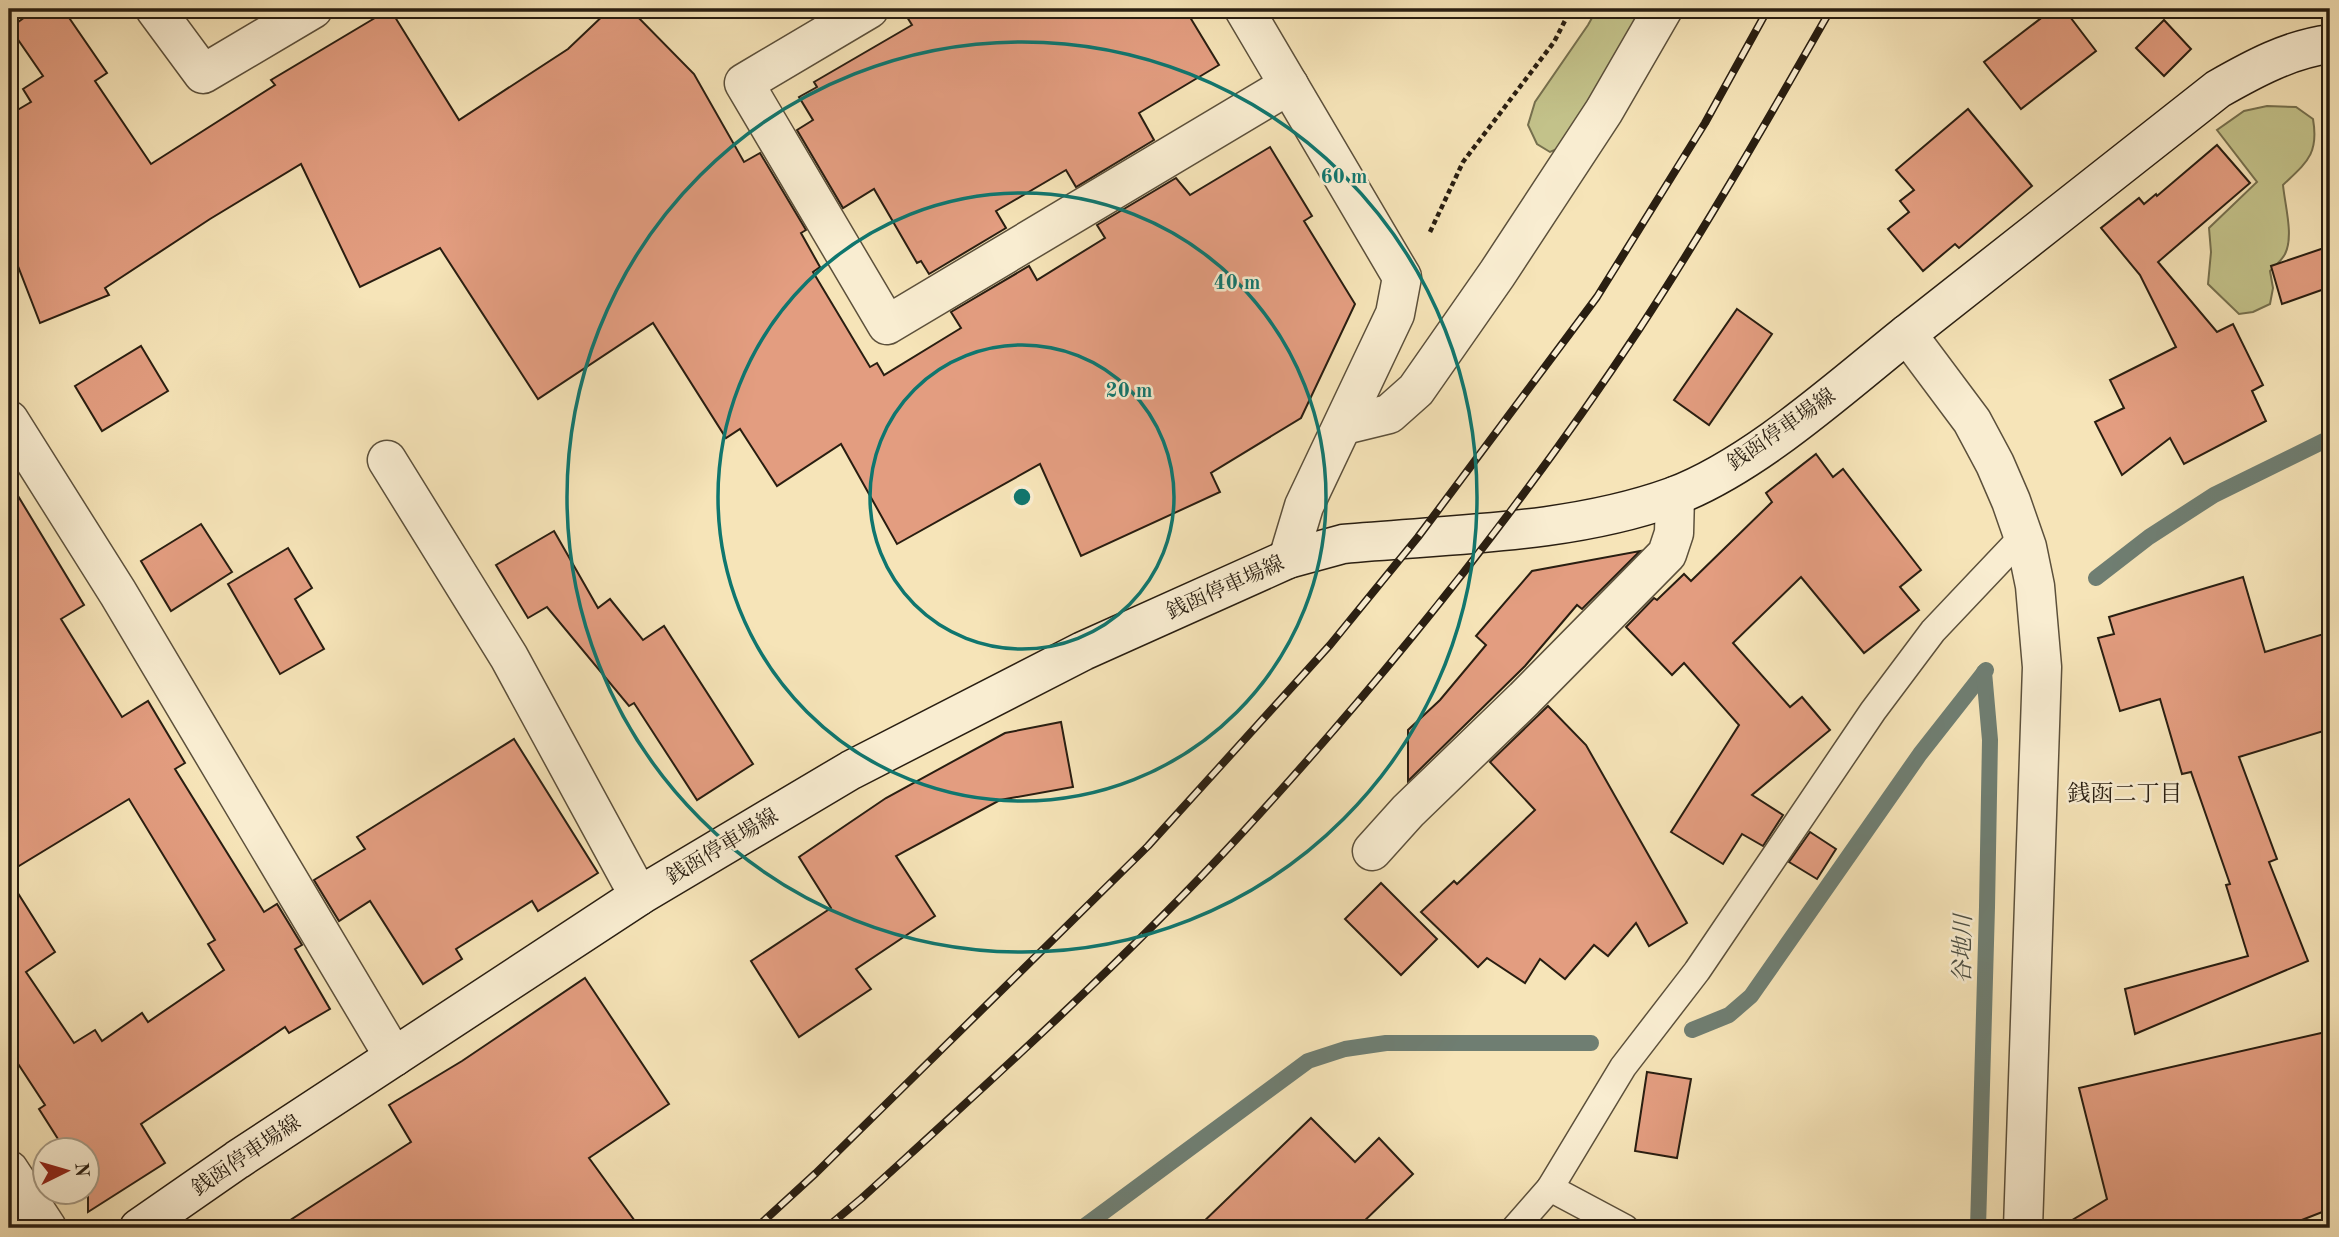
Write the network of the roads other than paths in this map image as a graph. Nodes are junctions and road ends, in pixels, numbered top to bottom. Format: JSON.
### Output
{"nodes":[{"id":1,"x":155,"y":9,"type":"edge"},
{"id":2,"x":313,"y":9,"type":"edge"},
{"id":3,"x":869,"y":9,"type":"edge"},
{"id":4,"x":1244,"y":9,"type":"edge"},
{"id":5,"x":1663,"y":9,"type":"edge"},
{"id":6,"x":2330,"y":44,"type":"edge"},
{"id":7,"x":1289,"y":85,"type":"junction"},
{"id":8,"x":1908,"y":334,"type":"junction"},
{"id":9,"x":9,"y":420,"type":"edge"},
{"id":10,"x":1344,"y":425,"type":"junction"},
{"id":11,"x":387,"y":460,"type":"dead end"},
{"id":12,"x":1675,"y":496,"type":"junction"},
{"id":13,"x":2023,"y":536,"type":"junction"},
{"id":14,"x":1288,"y":559,"type":"junction"},
{"id":15,"x":1372,"y":851,"type":"dead end"},
{"id":16,"x":639,"y":896,"type":"junction"},
{"id":17,"x":394,"y":1057,"type":"junction"},
{"id":18,"x":9,"y":1170,"type":"edge"},
{"id":19,"x":1550,"y":1188,"type":"junction"},
{"id":20,"x":47,"y":1228,"type":"edge"},
{"id":21,"x":139,"y":1228,"type":"edge"},
{"id":22,"x":1515,"y":1228,"type":"edge"},
{"id":23,"x":1625,"y":1228,"type":"edge"},
{"id":24,"x":2023,"y":1228,"type":"edge"}],
"edges":[{"from":1,"to":2,"type":"street"},
{"from":3,"to":7,"type":"street"},
{"from":4,"to":7,"type":"street"},
{"from":5,"to":10,"type":"street"},
{"from":6,"to":8,"type":"street","name":"銭函停車場線"},
{"from":7,"to":10,"type":"street"},
{"from":8,"to":12,"type":"street","name":"銭函停車場線"},
{"from":8,"to":13,"type":"street"},
{"from":9,"to":17,"type":"street"},
{"from":10,"to":14,"type":"street"},
{"from":11,"to":16,"type":"street"},
{"from":12,"to":14,"type":"street","name":"銭函停車場線"},
{"from":12,"to":15,"type":"street"},
{"from":13,"to":19,"type":"lane"},
{"from":13,"to":24,"type":"street"},
{"from":14,"to":16,"type":"street","name":"銭函停車場線"},
{"from":16,"to":17,"type":"street","name":"銭函停車場線"},
{"from":17,"to":21,"type":"street","name":"銭函停車場線"},
{"from":18,"to":20,"type":"street"},
{"from":19,"to":22,"type":"lane"},
{"from":19,"to":23,"type":"lane"}]}
